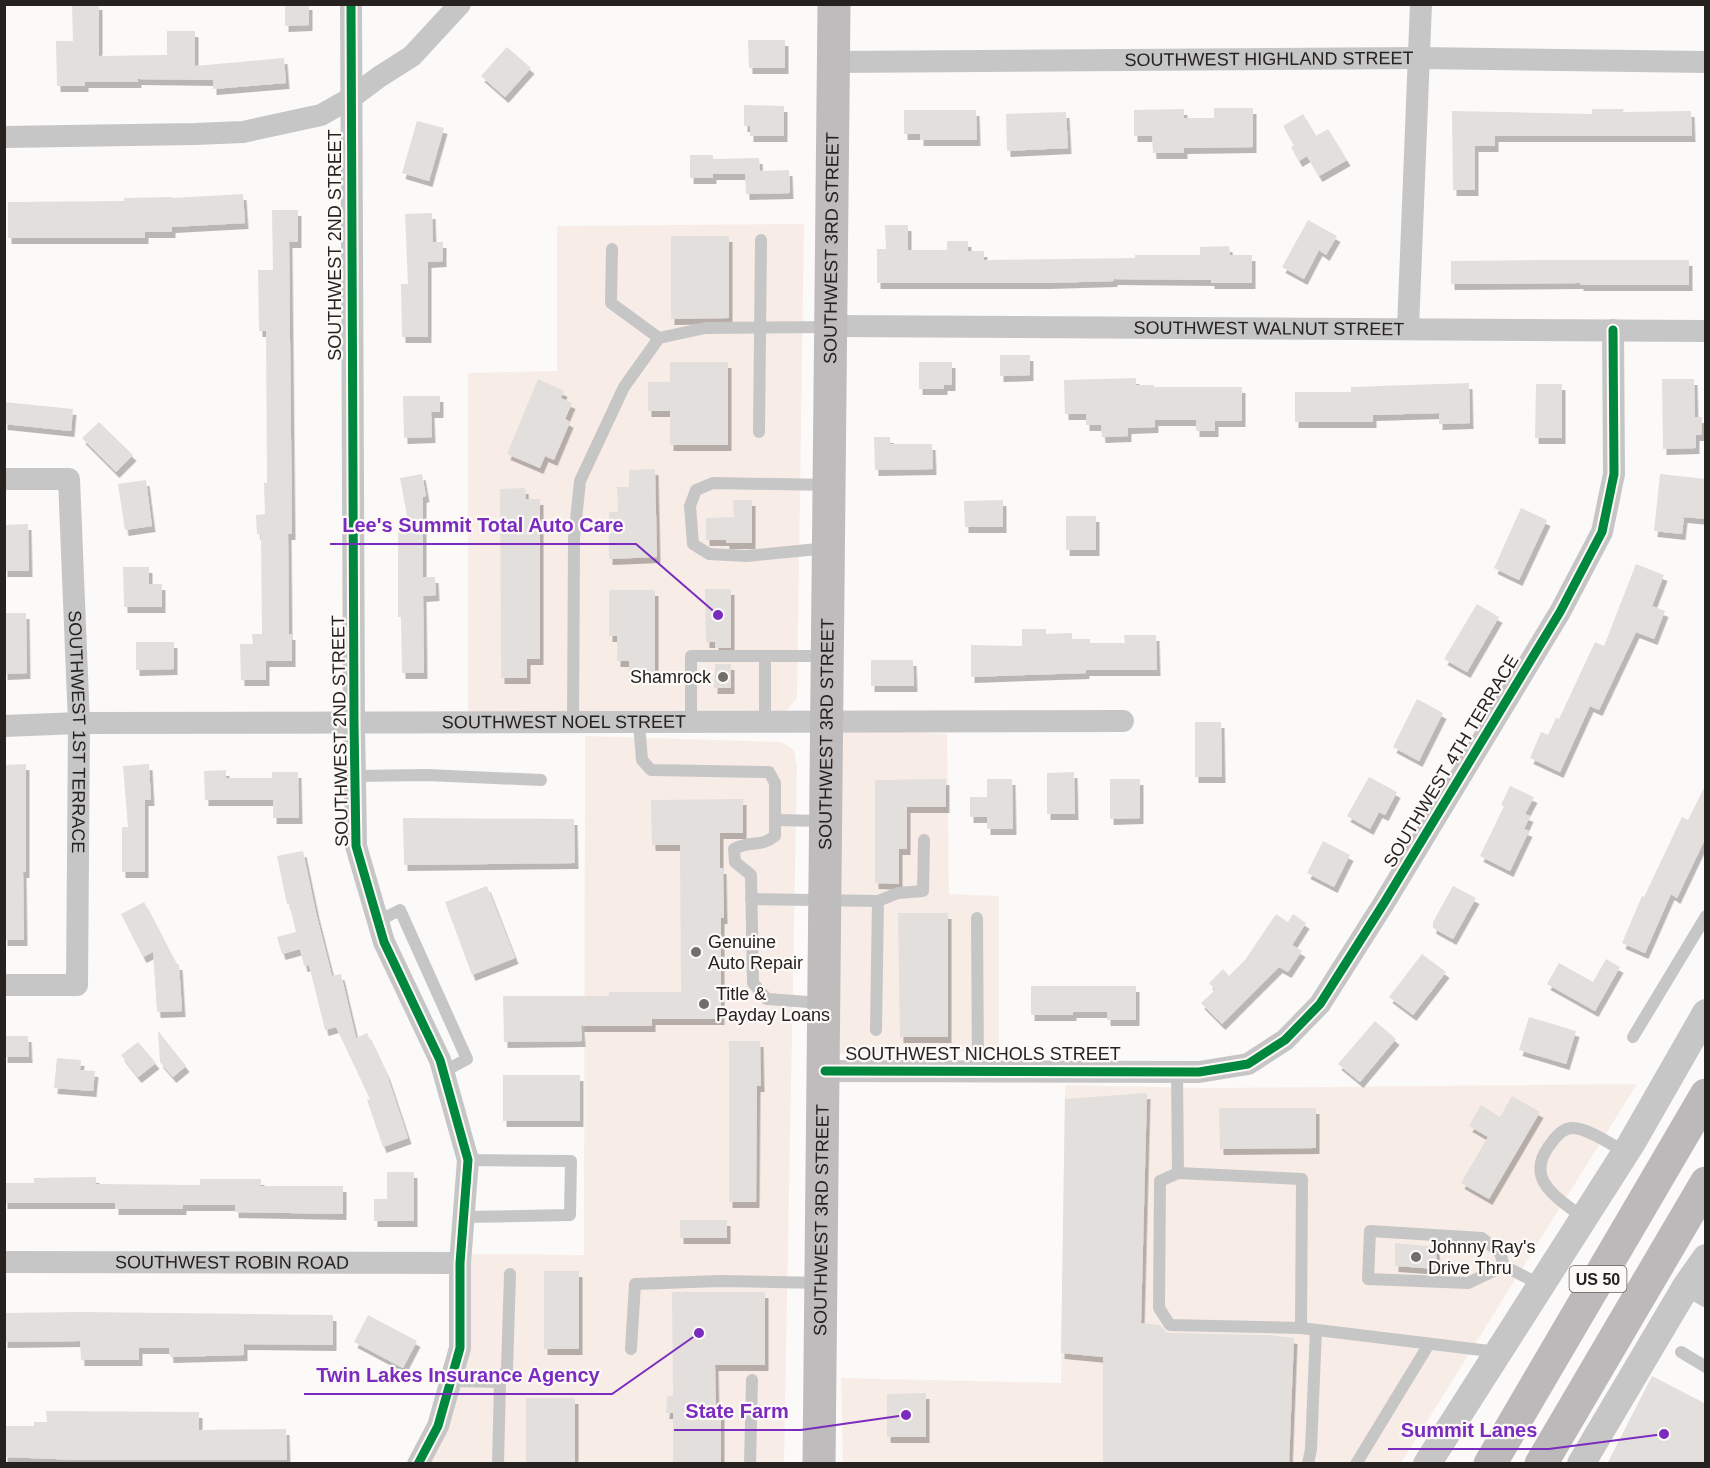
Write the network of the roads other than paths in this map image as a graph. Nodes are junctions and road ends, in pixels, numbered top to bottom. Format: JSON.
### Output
{"nodes":[{"id":1,"x":351,"y":4,"type":"edge"},
{"id":2,"x":460,"y":4,"type":"edge"},
{"id":3,"x":834,"y":4,"type":"edge"},
{"id":4,"x":1421,"y":4,"type":"edge"},
{"id":5,"x":1420,"y":58,"type":"junction"},
{"id":6,"x":834,"y":62,"type":"junction"},
{"id":7,"x":1706,"y":62,"type":"edge"},
{"id":8,"x":351,"y":98,"type":"junction"},
{"id":9,"x":4,"y":137,"type":"edge"},
{"id":10,"x":761,"y":240,"type":"dead end"},
{"id":11,"x":612,"y":249,"type":"dead end"},
{"id":12,"x":760,"y":327,"type":"junction"},
{"id":13,"x":831,"y":327,"type":"junction"},
{"id":14,"x":1408,"y":329,"type":"junction"},
{"id":15,"x":1613,"y":330,"type":"junction"},
{"id":16,"x":1706,"y":331,"type":"edge"},
{"id":17,"x":659,"y":338,"type":"junction"},
{"id":18,"x":759,"y":432,"type":"dead end"},
{"id":19,"x":4,"y":478,"type":"edge"},
{"id":20,"x":830,"y":485,"type":"junction"},
{"id":21,"x":829,"y":548,"type":"junction"},
{"id":22,"x":765,"y":656,"type":"junction"},
{"id":23,"x":827,"y":656,"type":"junction"},
{"id":24,"x":1123,"y":721,"type":"dead end"},
{"id":25,"x":79,"y":723,"type":"junction"},
{"id":26,"x":354,"y":723,"type":"junction"},
{"id":27,"x":573,"y":723,"type":"junction"},
{"id":28,"x":639,"y":723,"type":"junction"},
{"id":29,"x":691,"y":723,"type":"junction"},
{"id":30,"x":765,"y":723,"type":"junction"},
{"id":31,"x":826,"y":723,"type":"junction"},
{"id":32,"x":4,"y":726,"type":"edge"},
{"id":33,"x":356,"y":776,"type":"junction"},
{"id":34,"x":541,"y":780,"type":"dead end"},
{"id":35,"x":775,"y":820,"type":"junction"},
{"id":36,"x":826,"y":821,"type":"junction"},
{"id":37,"x":924,"y":840,"type":"dead end"},
{"id":38,"x":752,"y":899,"type":"junction"},
{"id":39,"x":878,"y":901,"type":"junction"},
{"id":40,"x":825,"y":902,"type":"junction"},
{"id":41,"x":1706,"y":916,"type":"edge"},
{"id":42,"x":977,"y":918,"type":"dead end"},
{"id":43,"x":4,"y":985,"type":"edge"},
{"id":44,"x":825,"y":1003,"type":"junction"},
{"id":45,"x":1706,"y":1013,"type":"edge"},
{"id":46,"x":876,"y":1030,"type":"dead end"},
{"id":47,"x":1633,"y":1037,"type":"dead end"},
{"id":48,"x":825,"y":1071,"type":"junction"},
{"id":49,"x":978,"y":1071,"type":"junction"},
{"id":50,"x":1141,"y":1071,"type":"joint"},
{"id":51,"x":1177,"y":1071,"type":"junction"},
{"id":52,"x":1706,"y":1095,"type":"edge"},
{"id":53,"x":1625,"y":1152,"type":"junction"},
{"id":54,"x":468,"y":1160,"type":"junction"},
{"id":55,"x":1178,"y":1173,"type":"junction"},
{"id":56,"x":1706,"y":1183,"type":"edge"},
{"id":57,"x":464,"y":1217,"type":"junction"},
{"id":58,"x":1583,"y":1218,"type":"junction"},
{"id":59,"x":1706,"y":1258,"type":"edge"},
{"id":60,"x":4,"y":1263,"type":"edge"},
{"id":61,"x":460,"y":1263,"type":"junction"},
{"id":62,"x":1504,"y":1266,"type":"junction"},
{"id":63,"x":510,"y":1274,"type":"dead end"},
{"id":64,"x":822,"y":1283,"type":"junction"},
{"id":65,"x":1540,"y":1285,"type":"junction"},
{"id":66,"x":1696,"y":1290,"type":"edge"},
{"id":67,"x":1301,"y":1328,"type":"junction"},
{"id":68,"x":1316,"y":1330,"type":"junction"},
{"id":69,"x":1429,"y":1344,"type":"junction"},
{"id":70,"x":631,"y":1348,"type":"dead end"},
{"id":71,"x":1498,"y":1352,"type":"junction"},
{"id":72,"x":1681,"y":1352,"type":"dead end"},
{"id":73,"x":1706,"y":1366,"type":"edge"},
{"id":74,"x":752,"y":1380,"type":"dead end"},
{"id":75,"x":451,"y":1381,"type":"junction"},
{"id":76,"x":500,"y":1382,"type":"junction"},
{"id":77,"x":418,"y":1464,"type":"edge"},
{"id":78,"x":498,"y":1464,"type":"edge"},
{"id":79,"x":750,"y":1464,"type":"edge"},
{"id":80,"x":819,"y":1464,"type":"edge"},
{"id":81,"x":1308,"y":1464,"type":"edge"},
{"id":82,"x":1356,"y":1464,"type":"edge"},
{"id":83,"x":1427,"y":1464,"type":"edge"},
{"id":84,"x":1491,"y":1464,"type":"edge"},
{"id":85,"x":1541,"y":1464,"type":"edge"},
{"id":86,"x":1581,"y":1464,"type":"edge"}],
"edges":[{"from":1,"to":8,"type":"street","name":"SOUTHWEST 2ND STREET"},
{"from":2,"to":8,"type":"street"},
{"from":3,"to":6,"type":"main road","name":"SOUTHWEST 3RD STREET"},
{"from":4,"to":5,"type":"street"},
{"from":5,"to":6,"type":"street","name":"SOUTHWEST HIGHLAND STREET"},
{"from":5,"to":7,"type":"street","name":"SOUTHWEST HIGHLAND STREET"},
{"from":5,"to":14,"type":"street"},
{"from":6,"to":13,"type":"main road","name":"SOUTHWEST 3RD STREET"},
{"from":8,"to":9,"type":"street"},
{"from":8,"to":26,"type":"street","name":"SOUTHWEST 2ND STREET"},
{"from":10,"to":12,"type":"lane"},
{"from":11,"to":17,"type":"lane"},
{"from":12,"to":13,"type":"lane"},
{"from":12,"to":17,"type":"lane"},
{"from":12,"to":18,"type":"lane"},
{"from":13,"to":14,"type":"street","name":"SOUTHWEST WALNUT STREET"},
{"from":13,"to":20,"type":"main road","name":"SOUTHWEST 3RD STREET"},
{"from":14,"to":15,"type":"street","name":"SOUTHWEST WALNUT STREET"},
{"from":15,"to":16,"type":"street","name":"SOUTHWEST WALNUT STREET"},
{"from":15,"to":51,"type":"street","name":"SOUTHWEST 4TH TERRACE"},
{"from":17,"to":27,"type":"lane"},
{"from":19,"to":25,"type":"street","name":"SOUTHWEST 1ST TERRACE"},
{"from":20,"to":21,"type":"main road","name":"SOUTHWEST 3RD STREET"},
{"from":20,"to":21,"type":"lane"},
{"from":21,"to":23,"type":"main road","name":"SOUTHWEST 3RD STREET"},
{"from":22,"to":23,"type":"lane"},
{"from":22,"to":29,"type":"lane"},
{"from":22,"to":30,"type":"lane"},
{"from":23,"to":31,"type":"main road","name":"SOUTHWEST 3RD STREET"},
{"from":24,"to":31,"type":"street","name":"SOUTHWEST NOEL STREET"},
{"from":25,"to":26,"type":"street","name":"SOUTHWEST NOEL STREET"},
{"from":25,"to":32,"type":"street","name":"SOUTHWEST NOEL STREET"},
{"from":25,"to":43,"type":"street","name":"SOUTHWEST 1ST TERRACE"},
{"from":26,"to":27,"type":"street","name":"SOUTHWEST NOEL STREET"},
{"from":26,"to":33,"type":"street","name":"SOUTHWEST 2ND STREET"},
{"from":27,"to":28,"type":"street","name":"SOUTHWEST NOEL STREET"},
{"from":28,"to":29,"type":"street","name":"SOUTHWEST NOEL STREET"},
{"from":28,"to":35,"type":"lane"},
{"from":29,"to":30,"type":"street","name":"SOUTHWEST NOEL STREET"},
{"from":30,"to":31,"type":"street","name":"SOUTHWEST NOEL STREET"},
{"from":31,"to":36,"type":"main road","name":"SOUTHWEST 3RD STREET"},
{"from":33,"to":34,"type":"lane"},
{"from":33,"to":54,"type":"street","name":"SOUTHWEST 2ND STREET"},
{"from":35,"to":36,"type":"lane"},
{"from":35,"to":38,"type":"lane"},
{"from":36,"to":40,"type":"main road","name":"SOUTHWEST 3RD STREET"},
{"from":37,"to":39,"type":"lane"},
{"from":38,"to":40,"type":"lane"},
{"from":38,"to":44,"type":"lane"},
{"from":39,"to":40,"type":"lane"},
{"from":39,"to":46,"type":"lane"},
{"from":40,"to":44,"type":"main road","name":"SOUTHWEST 3RD STREET"},
{"from":41,"to":47,"type":"lane"},
{"from":42,"to":49,"type":"lane"},
{"from":44,"to":48,"type":"main road","name":"SOUTHWEST 3RD STREET"},
{"from":45,"to":53,"type":"street"},
{"from":48,"to":49,"type":"street","name":"SOUTHWEST NICHOLS STREET"},
{"from":48,"to":64,"type":"main road","name":"SOUTHWEST 3RD STREET"},
{"from":49,"to":50,"type":"street","name":"SOUTHWEST NICHOLS STREET"},
{"from":50,"to":51,"type":"street","name":"SOUTHWEST 4TH TERRACE"},
{"from":51,"to":55,"type":"lane"},
{"from":52,"to":84,"type":"highway","number":"US 50"},
{"from":53,"to":58,"type":"street"},
{"from":53,"to":58,"type":"lane"},
{"from":54,"to":57,"type":"street","name":"SOUTHWEST 2ND STREET"},
{"from":54,"to":57,"type":"lane"},
{"from":55,"to":67,"type":"lane"},
{"from":55,"to":67,"type":"lane"},
{"from":56,"to":85,"type":"highway","number":"US 50"},
{"from":57,"to":61,"type":"street","name":"SOUTHWEST 2ND STREET"},
{"from":58,"to":65,"type":"street"},
{"from":59,"to":66,"type":"street"},
{"from":60,"to":61,"type":"street","name":"SOUTHWEST ROBIN ROAD"},
{"from":61,"to":75,"type":"street","name":"SOUTHWEST 2ND STREET"},
{"from":62,"to":62,"type":"lane"},
{"from":62,"to":65,"type":"lane"},
{"from":63,"to":76,"type":"lane"},
{"from":64,"to":70,"type":"lane"},
{"from":64,"to":80,"type":"main road","name":"SOUTHWEST 3RD STREET"},
{"from":65,"to":71,"type":"street"},
{"from":66,"to":86,"type":"street"},
{"from":67,"to":68,"type":"lane"},
{"from":68,"to":69,"type":"lane"},
{"from":68,"to":81,"type":"lane"},
{"from":69,"to":71,"type":"lane"},
{"from":69,"to":82,"type":"lane"},
{"from":71,"to":83,"type":"street"},
{"from":72,"to":73,"type":"lane"},
{"from":74,"to":79,"type":"lane"},
{"from":75,"to":76,"type":"lane"},
{"from":75,"to":77,"type":"street","name":"SOUTHWEST 2ND STREET"},
{"from":76,"to":78,"type":"lane"}]}
